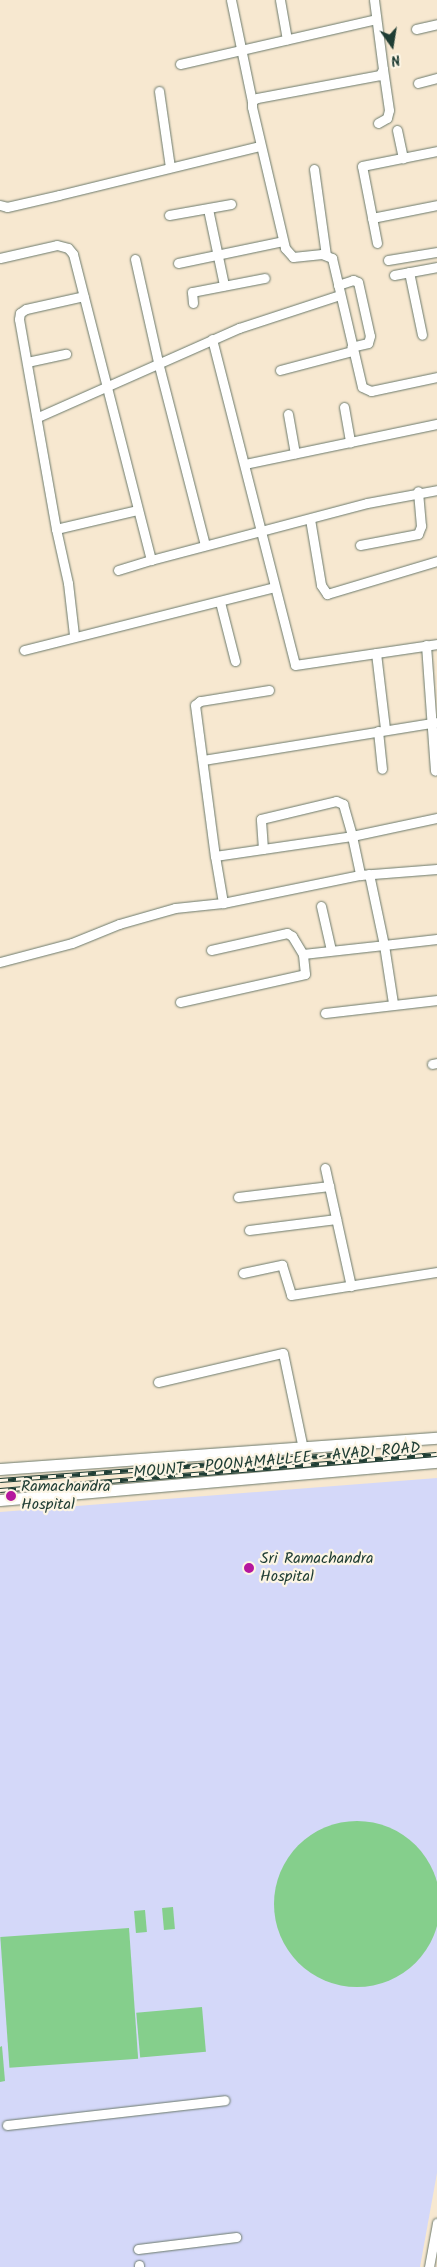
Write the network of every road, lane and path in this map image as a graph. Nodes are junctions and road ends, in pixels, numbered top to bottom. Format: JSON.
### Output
{"nodes":[{"id":1,"x":231,"y":0,"type":"edge"},
{"id":2,"x":280,"y":0,"type":"edge"},
{"id":3,"x":374,"y":0,"type":"edge"},
{"id":4,"x":376,"y":19,"type":"junction"},
{"id":5,"x":437,"y":24,"type":"edge"},
{"id":6,"x":416,"y":29,"type":"dead end"},
{"id":7,"x":287,"y":39,"type":"junction"},
{"id":8,"x":242,"y":50,"type":"junction"},
{"id":9,"x":180,"y":64,"type":"dead end"},
{"id":10,"x":383,"y":70,"type":"junction"},
{"id":11,"x":437,"y":78,"type":"edge"},
{"id":12,"x":418,"y":83,"type":"dead end"},
{"id":13,"x":159,"y":91,"type":"dead end"},
{"id":14,"x":252,"y":101,"type":"junction"},
{"id":15,"x":378,"y":123,"type":"dead end"},
{"id":16,"x":397,"y":130,"type":"dead end"},
{"id":17,"x":260,"y":146,"type":"junction"},
{"id":18,"x":437,"y":151,"type":"edge"},
{"id":19,"x":403,"y":158,"type":"junction"},
{"id":20,"x":170,"y":167,"type":"junction"},
{"id":21,"x":314,"y":169,"type":"dead end"},
{"id":22,"x":231,"y":204,"type":"dead end"},
{"id":23,"x":0,"y":205,"type":"edge"},
{"id":24,"x":437,"y":205,"type":"edge"},
{"id":25,"x":208,"y":209,"type":"junction"},
{"id":26,"x":169,"y":215,"type":"dead end"},
{"id":27,"x":372,"y":218,"type":"junction"},
{"id":28,"x":283,"y":242,"type":"junction"},
{"id":29,"x":377,"y":243,"type":"dead end"},
{"id":30,"x":437,"y":252,"type":"edge"},
{"id":31,"x":218,"y":255,"type":"junction"},
{"id":32,"x":326,"y":255,"type":"junction"},
{"id":33,"x":0,"y":258,"type":"edge"},
{"id":34,"x":135,"y":259,"type":"dead end"},
{"id":35,"x":388,"y":260,"type":"dead end"},
{"id":36,"x":178,"y":263,"type":"dead end"},
{"id":37,"x":437,"y":267,"type":"edge"},
{"id":38,"x":409,"y":272,"type":"junction"},
{"id":39,"x":394,"y":274,"type":"dead end"},
{"id":40,"x":265,"y":278,"type":"dead end"},
{"id":41,"x":224,"y":285,"type":"junction"},
{"id":42,"x":339,"y":290,"type":"junction"},
{"id":43,"x":84,"y":296,"type":"junction"},
{"id":44,"x":192,"y":303,"type":"dead end"},
{"id":45,"x":422,"y":335,"type":"dead end"},
{"id":46,"x":212,"y":339,"type":"junction"},
{"id":47,"x":351,"y":349,"type":"junction"},
{"id":48,"x":66,"y":354,"type":"dead end"},
{"id":49,"x":27,"y":362,"type":"junction"},
{"id":50,"x":159,"y":366,"type":"junction"},
{"id":51,"x":280,"y":370,"type":"dead end"},
{"id":52,"x":437,"y":377,"type":"edge"},
{"id":53,"x":108,"y":388,"type":"junction"},
{"id":54,"x":344,"y":407,"type":"dead end"},
{"id":55,"x":288,"y":414,"type":"dead end"},
{"id":56,"x":38,"y":417,"type":"junction"},
{"id":57,"x":437,"y":424,"type":"edge"},
{"id":58,"x":350,"y":442,"type":"junction"},
{"id":59,"x":295,"y":453,"type":"junction"},
{"id":60,"x":245,"y":464,"type":"junction"},
{"id":61,"x":437,"y":490,"type":"edge"},
{"id":62,"x":418,"y":491,"type":"junction"},
{"id":63,"x":137,"y":510,"type":"junction"},
{"id":64,"x":310,"y":519,"type":"junction"},
{"id":65,"x":56,"y":529,"type":"junction"},
{"id":66,"x":260,"y":530,"type":"junction"},
{"id":67,"x":205,"y":545,"type":"junction"},
{"id":68,"x":360,"y":545,"type":"dead end"},
{"id":69,"x":151,"y":560,"type":"junction"},
{"id":70,"x":437,"y":561,"type":"edge"},
{"id":71,"x":118,"y":570,"type":"dead end"},
{"id":72,"x":274,"y":587,"type":"junction"},
{"id":73,"x":220,"y":602,"type":"junction"},
{"id":74,"x":74,"y":635,"type":"junction"},
{"id":75,"x":437,"y":644,"type":"edge"},
{"id":76,"x":426,"y":645,"type":"junction"},
{"id":77,"x":24,"y":650,"type":"dead end"},
{"id":78,"x":376,"y":653,"type":"junction"},
{"id":79,"x":235,"y":661,"type":"dead end"},
{"id":80,"x":269,"y":690,"type":"dead end"},
{"id":81,"x":434,"y":722,"type":"edge"},
{"id":82,"x":381,"y":730,"type":"junction"},
{"id":83,"x":203,"y":760,"type":"junction"},
{"id":84,"x":382,"y":769,"type":"dead end"},
{"id":85,"x":435,"y":771,"type":"dead end"},
{"id":86,"x":437,"y":818,"type":"edge"},
{"id":87,"x":352,"y":836,"type":"junction"},
{"id":88,"x":263,"y":849,"type":"junction"},
{"id":89,"x":215,"y":856,"type":"junction"},
{"id":90,"x":437,"y":869,"type":"edge"},
{"id":91,"x":365,"y":875,"type":"junction"},
{"id":92,"x":223,"y":903,"type":"junction"},
{"id":93,"x":321,"y":906,"type":"dead end"},
{"id":94,"x":437,"y":939,"type":"edge"},
{"id":95,"x":384,"y":945,"type":"junction"},
{"id":96,"x":211,"y":950,"type":"dead end"},
{"id":97,"x":331,"y":950,"type":"junction"},
{"id":98,"x":303,"y":954,"type":"junction"},
{"id":99,"x":0,"y":962,"type":"edge"},
{"id":100,"x":437,"y":1000,"type":"edge"},
{"id":101,"x":180,"y":1002,"type":"dead end"},
{"id":102,"x":393,"y":1004,"type":"junction"},
{"id":103,"x":325,"y":1013,"type":"dead end"},
{"id":104,"x":325,"y":1168,"type":"dead end"},
{"id":105,"x":329,"y":1186,"type":"junction"},
{"id":106,"x":238,"y":1197,"type":"dead end"},
{"id":107,"x":336,"y":1219,"type":"junction"},
{"id":108,"x":249,"y":1230,"type":"dead end"},
{"id":109,"x":437,"y":1272,"type":"edge"},
{"id":110,"x":243,"y":1273,"type":"dead end"},
{"id":111,"x":351,"y":1286,"type":"junction"},
{"id":112,"x":158,"y":1382,"type":"dead end"},
{"id":113,"x":437,"y":1438,"type":"edge"},
{"id":114,"x":303,"y":1449,"type":"junction"},
{"id":115,"x":437,"y":1462,"type":"edge"},
{"id":116,"x":0,"y":1470,"type":"edge"},
{"id":117,"x":0,"y":1500,"type":"edge"},
{"id":118,"x":225,"y":2100,"type":"dead end"},
{"id":119,"x":7,"y":2125,"type":"dead end"},
{"id":120,"x":437,"y":2222,"type":"edge"},
{"id":121,"x":236,"y":2237,"type":"dead end"},
{"id":122,"x":138,"y":2249,"type":"dead end"},
{"id":123,"x":429,"y":2267,"type":"edge"}],
"edges":[{"from":1,"to":8,"type":"street"},
{"from":2,"to":7,"type":"street"},
{"from":3,"to":4,"type":"street"},
{"from":4,"to":7,"type":"street"},
{"from":4,"to":10,"type":"street"},
{"from":5,"to":6,"type":"street"},
{"from":7,"to":8,"type":"street"},
{"from":8,"to":9,"type":"street"},
{"from":8,"to":14,"type":"street"},
{"from":10,"to":14,"type":"street"},
{"from":10,"to":15,"type":"street"},
{"from":11,"to":12,"type":"street"},
{"from":13,"to":20,"type":"street"},
{"from":14,"to":17,"type":"street"},
{"from":16,"to":19,"type":"street"},
{"from":17,"to":20,"type":"street"},
{"from":17,"to":28,"type":"street"},
{"from":18,"to":19,"type":"street"},
{"from":19,"to":27,"type":"street"},
{"from":20,"to":23,"type":"street"},
{"from":21,"to":32,"type":"street"},
{"from":22,"to":25,"type":"street"},
{"from":24,"to":27,"type":"street"},
{"from":25,"to":26,"type":"street"},
{"from":25,"to":31,"type":"street"},
{"from":27,"to":29,"type":"street"},
{"from":28,"to":31,"type":"street"},
{"from":28,"to":32,"type":"street"},
{"from":30,"to":35,"type":"street"},
{"from":31,"to":36,"type":"street"},
{"from":31,"to":41,"type":"street"},
{"from":32,"to":42,"type":"street"},
{"from":33,"to":43,"type":"street"},
{"from":34,"to":50,"type":"street"},
{"from":37,"to":38,"type":"street"},
{"from":38,"to":39,"type":"street"},
{"from":38,"to":45,"type":"street"},
{"from":40,"to":41,"type":"street"},
{"from":41,"to":44,"type":"street"},
{"from":42,"to":46,"type":"street"},
{"from":42,"to":47,"type":"street"},
{"from":42,"to":47,"type":"street"},
{"from":43,"to":49,"type":"street"},
{"from":43,"to":53,"type":"street"},
{"from":46,"to":50,"type":"street"},
{"from":46,"to":60,"type":"street"},
{"from":47,"to":51,"type":"street"},
{"from":47,"to":52,"type":"street"},
{"from":48,"to":49,"type":"street"},
{"from":49,"to":56,"type":"street"},
{"from":50,"to":53,"type":"street"},
{"from":50,"to":67,"type":"street"},
{"from":53,"to":56,"type":"street"},
{"from":53,"to":63,"type":"street"},
{"from":54,"to":58,"type":"street"},
{"from":55,"to":59,"type":"street"},
{"from":56,"to":65,"type":"street"},
{"from":57,"to":58,"type":"street"},
{"from":58,"to":59,"type":"street"},
{"from":59,"to":60,"type":"street"},
{"from":60,"to":66,"type":"street"},
{"from":61,"to":62,"type":"street"},
{"from":62,"to":64,"type":"street"},
{"from":62,"to":68,"type":"street"},
{"from":63,"to":65,"type":"street"},
{"from":63,"to":69,"type":"street"},
{"from":64,"to":66,"type":"street"},
{"from":64,"to":70,"type":"street"},
{"from":65,"to":74,"type":"street"},
{"from":66,"to":67,"type":"street"},
{"from":66,"to":72,"type":"street"},
{"from":67,"to":69,"type":"street"},
{"from":69,"to":71,"type":"street"},
{"from":72,"to":73,"type":"street"},
{"from":72,"to":78,"type":"street"},
{"from":73,"to":74,"type":"street"},
{"from":73,"to":79,"type":"street"},
{"from":74,"to":77,"type":"street"},
{"from":75,"to":76,"type":"street"},
{"from":76,"to":78,"type":"street"},
{"from":76,"to":81,"type":"street"},
{"from":78,"to":82,"type":"street"},
{"from":80,"to":83,"type":"street"},
{"from":81,"to":82,"type":"street"},
{"from":81,"to":85,"type":"street"},
{"from":82,"to":83,"type":"street"},
{"from":82,"to":84,"type":"street"},
{"from":83,"to":89,"type":"street"},
{"from":86,"to":87,"type":"street"},
{"from":87,"to":88,"type":"street"},
{"from":87,"to":88,"type":"street"},
{"from":87,"to":91,"type":"street"},
{"from":88,"to":89,"type":"street"},
{"from":89,"to":92,"type":"street"},
{"from":90,"to":91,"type":"street"},
{"from":91,"to":92,"type":"street"},
{"from":91,"to":95,"type":"street"},
{"from":92,"to":99,"type":"street"},
{"from":93,"to":97,"type":"street"},
{"from":94,"to":95,"type":"street"},
{"from":95,"to":97,"type":"street"},
{"from":95,"to":102,"type":"street"},
{"from":96,"to":98,"type":"street"},
{"from":97,"to":98,"type":"street"},
{"from":98,"to":101,"type":"street"},
{"from":100,"to":102,"type":"street"},
{"from":102,"to":103,"type":"street"},
{"from":104,"to":105,"type":"street"},
{"from":105,"to":106,"type":"street"},
{"from":105,"to":107,"type":"street"},
{"from":107,"to":108,"type":"street"},
{"from":107,"to":111,"type":"street"},
{"from":109,"to":111,"type":"street"},
{"from":110,"to":111,"type":"street"},
{"from":112,"to":114,"type":"street"},
{"from":113,"to":114,"type":"main road","name":"MOUNT - POONAMALLEE - AVADI ROAD"},
{"from":114,"to":116,"type":"main road","name":"MOUNT - POONAMALLEE - AVADI ROAD"},
{"from":115,"to":117,"type":"main road","name":"MOUNT - POONAMALLEE - AVADI ROAD"},
{"from":118,"to":119,"type":"street"},
{"from":120,"to":123,"type":"street"},
{"from":121,"to":122,"type":"street"}]}
